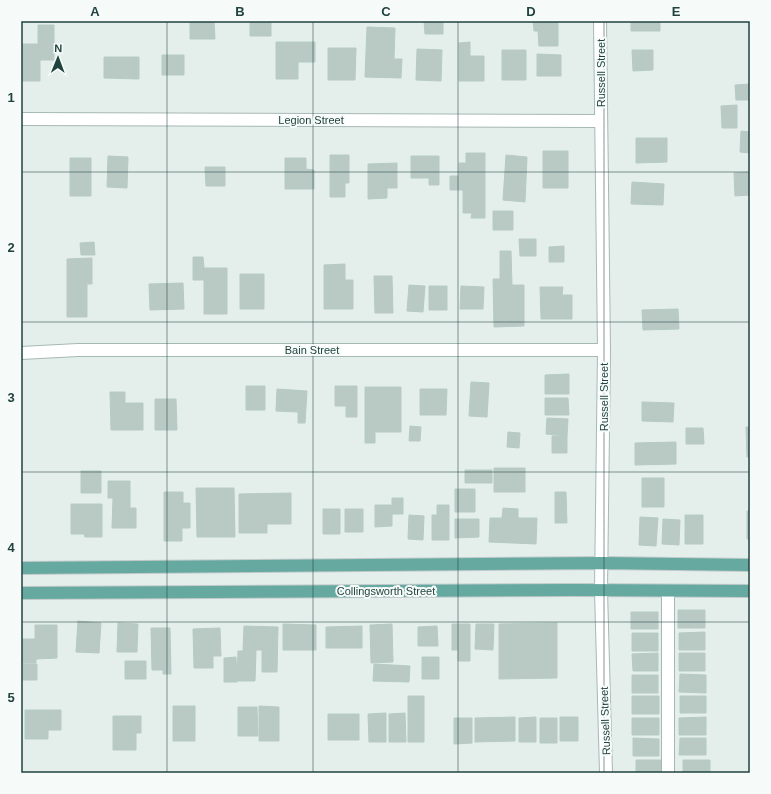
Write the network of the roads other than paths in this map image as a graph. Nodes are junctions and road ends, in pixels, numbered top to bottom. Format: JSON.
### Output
{"nodes":[{"id":1,"x":600,"y":21,"type":"edge"},
{"id":2,"x":21,"y":119,"type":"edge"},
{"id":3,"x":601,"y":120,"type":"junction"},
{"id":4,"x":604,"y":350,"type":"junction"},
{"id":5,"x":21,"y":353,"type":"edge"},
{"id":6,"x":602,"y":563,"type":"junction"},
{"id":7,"x":750,"y":565,"type":"edge"},
{"id":8,"x":21,"y":568,"type":"edge"},
{"id":9,"x":601,"y":590,"type":"junction"},
{"id":10,"x":668,"y":591,"type":"junction"},
{"id":11,"x":750,"y":591,"type":"edge"},
{"id":12,"x":21,"y":593,"type":"edge"},
{"id":13,"x":606,"y":773,"type":"edge"},
{"id":14,"x":668,"y":773,"type":"edge"}],
"edges":[{"from":1,"to":3,"type":"street","name":"Russell Street"},
{"from":2,"to":3,"type":"street","name":"Legion Street"},
{"from":3,"to":4,"type":"street","name":"Russell Street"},
{"from":4,"to":5,"type":"street","name":"Bain Street"},
{"from":4,"to":6,"type":"street","name":"Russell Street"},
{"from":6,"to":7,"type":"main road"},
{"from":6,"to":8,"type":"main road"},
{"from":6,"to":9,"type":"street","name":"Russell Street"},
{"from":9,"to":10,"type":"main road","name":"Collingsworth Street"},
{"from":9,"to":12,"type":"main road","name":"Collingsworth Street"},
{"from":9,"to":13,"type":"street","name":"Russell Street"},
{"from":10,"to":11,"type":"main road","name":"Collingsworth Street"},
{"from":10,"to":14,"type":"street"}]}
